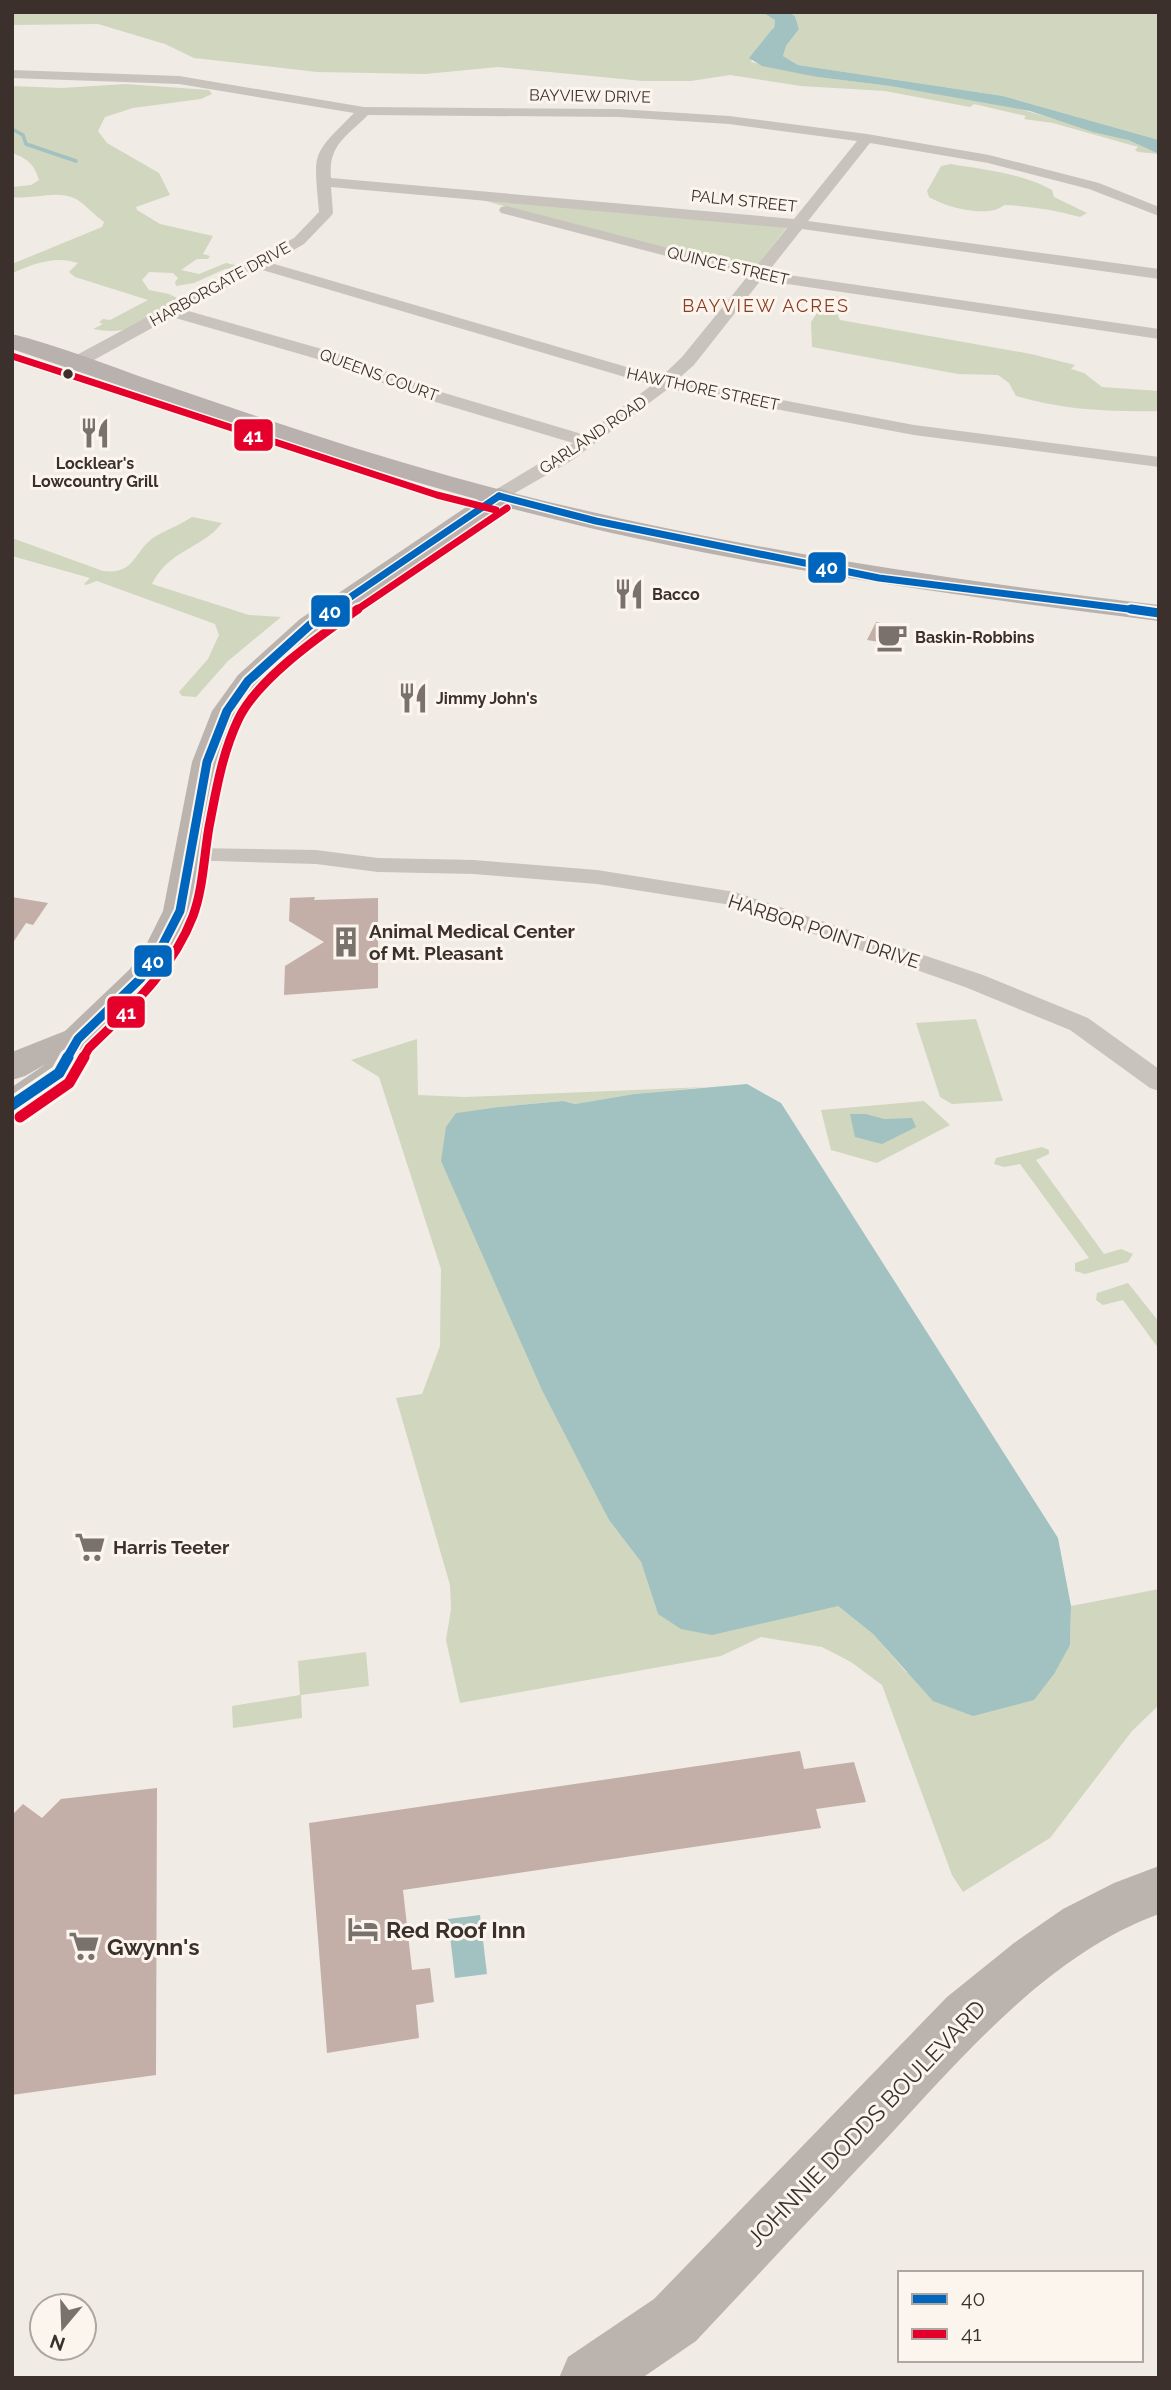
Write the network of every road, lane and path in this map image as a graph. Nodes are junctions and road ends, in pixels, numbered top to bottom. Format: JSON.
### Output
{"nodes":[{"id":1,"x":12,"y":74,"type":"edge"},
{"id":2,"x":364,"y":111,"type":"junction"},
{"id":3,"x":867,"y":138,"type":"junction"},
{"id":4,"x":324,"y":182,"type":"junction"},
{"id":5,"x":428,"y":190,"type":"junction"},
{"id":6,"x":1159,"y":212,"type":"edge"},
{"id":7,"x":796,"y":224,"type":"junction"},
{"id":8,"x":258,"y":264,"type":"junction"},
{"id":9,"x":1159,"y":274,"type":"edge"},
{"id":10,"x":756,"y":275,"type":"junction"},
{"id":11,"x":171,"y":311,"type":"junction"},
{"id":12,"x":1159,"y":334,"type":"edge"},
{"id":13,"x":12,"y":341,"type":"edge"},
{"id":14,"x":76,"y":362,"type":"junction"},
{"id":15,"x":664,"y":383,"type":"junction"},
{"id":16,"x":587,"y":441,"type":"junction"},
{"id":17,"x":1159,"y":462,"type":"edge"},
{"id":18,"x":499,"y":496,"type":"junction"},
{"id":19,"x":1159,"y":613,"type":"edge"},
{"id":20,"x":190,"y":863,"type":"junction"},
{"id":21,"x":78,"y":1039,"type":"junction"},
{"id":22,"x":12,"y":1068,"type":"edge"},
{"id":23,"x":1159,"y":1082,"type":"edge"},
{"id":24,"x":12,"y":1105,"type":"edge"},
{"id":25,"x":1159,"y":1890,"type":"edge"},
{"id":26,"x":589,"y":2378,"type":"edge"}],
"edges":[{"from":1,"to":2,"type":"street","name":"BAYVIEW DRIVE"},
{"from":2,"to":3,"type":"street","name":"BAYVIEW DRIVE"},
{"from":2,"to":4,"type":"street","name":"HARBORGATE DRIVE"},
{"from":3,"to":6,"type":"street","name":"BAYVIEW DRIVE"},
{"from":3,"to":7,"type":"street","name":"GARLAND ROAD"},
{"from":4,"to":5,"type":"street","name":"PALM STREET"},
{"from":4,"to":8,"type":"street","name":"HARBORGATE DRIVE"},
{"from":5,"to":7,"type":"street","name":"PALM STREET"},
{"from":5,"to":10,"type":"street","name":"QUINCE STREET"},
{"from":7,"to":9,"type":"street","name":"PALM STREET"},
{"from":7,"to":10,"type":"street","name":"GARLAND ROAD"},
{"from":8,"to":11,"type":"street","name":"HARBORGATE DRIVE"},
{"from":8,"to":15,"type":"street","name":"HAWTHORE STREET"},
{"from":10,"to":12,"type":"street","name":"QUINCE STREET"},
{"from":10,"to":15,"type":"street","name":"GARLAND ROAD"},
{"from":11,"to":14,"type":"street","name":"HARBORGATE DRIVE"},
{"from":11,"to":16,"type":"street","name":"QUEENS COURT"},
{"from":13,"to":14,"type":"main road"},
{"from":14,"to":18,"type":"main road"},
{"from":15,"to":16,"type":"street","name":"GARLAND ROAD"},
{"from":15,"to":17,"type":"street","name":"HAWTHORE STREET"},
{"from":16,"to":18,"type":"street","name":"GARLAND ROAD"},
{"from":18,"to":19,"type":"main road"},
{"from":18,"to":20,"type":"street"},
{"from":20,"to":21,"type":"street"},
{"from":20,"to":23,"type":"street","name":"HARBOR POINT DRIVE"},
{"from":21,"to":22,"type":"street"},
{"from":21,"to":24,"type":"street"},
{"from":25,"to":26,"type":"street","name":"JOHNNIE DODDS BOULEVARD"}]}
